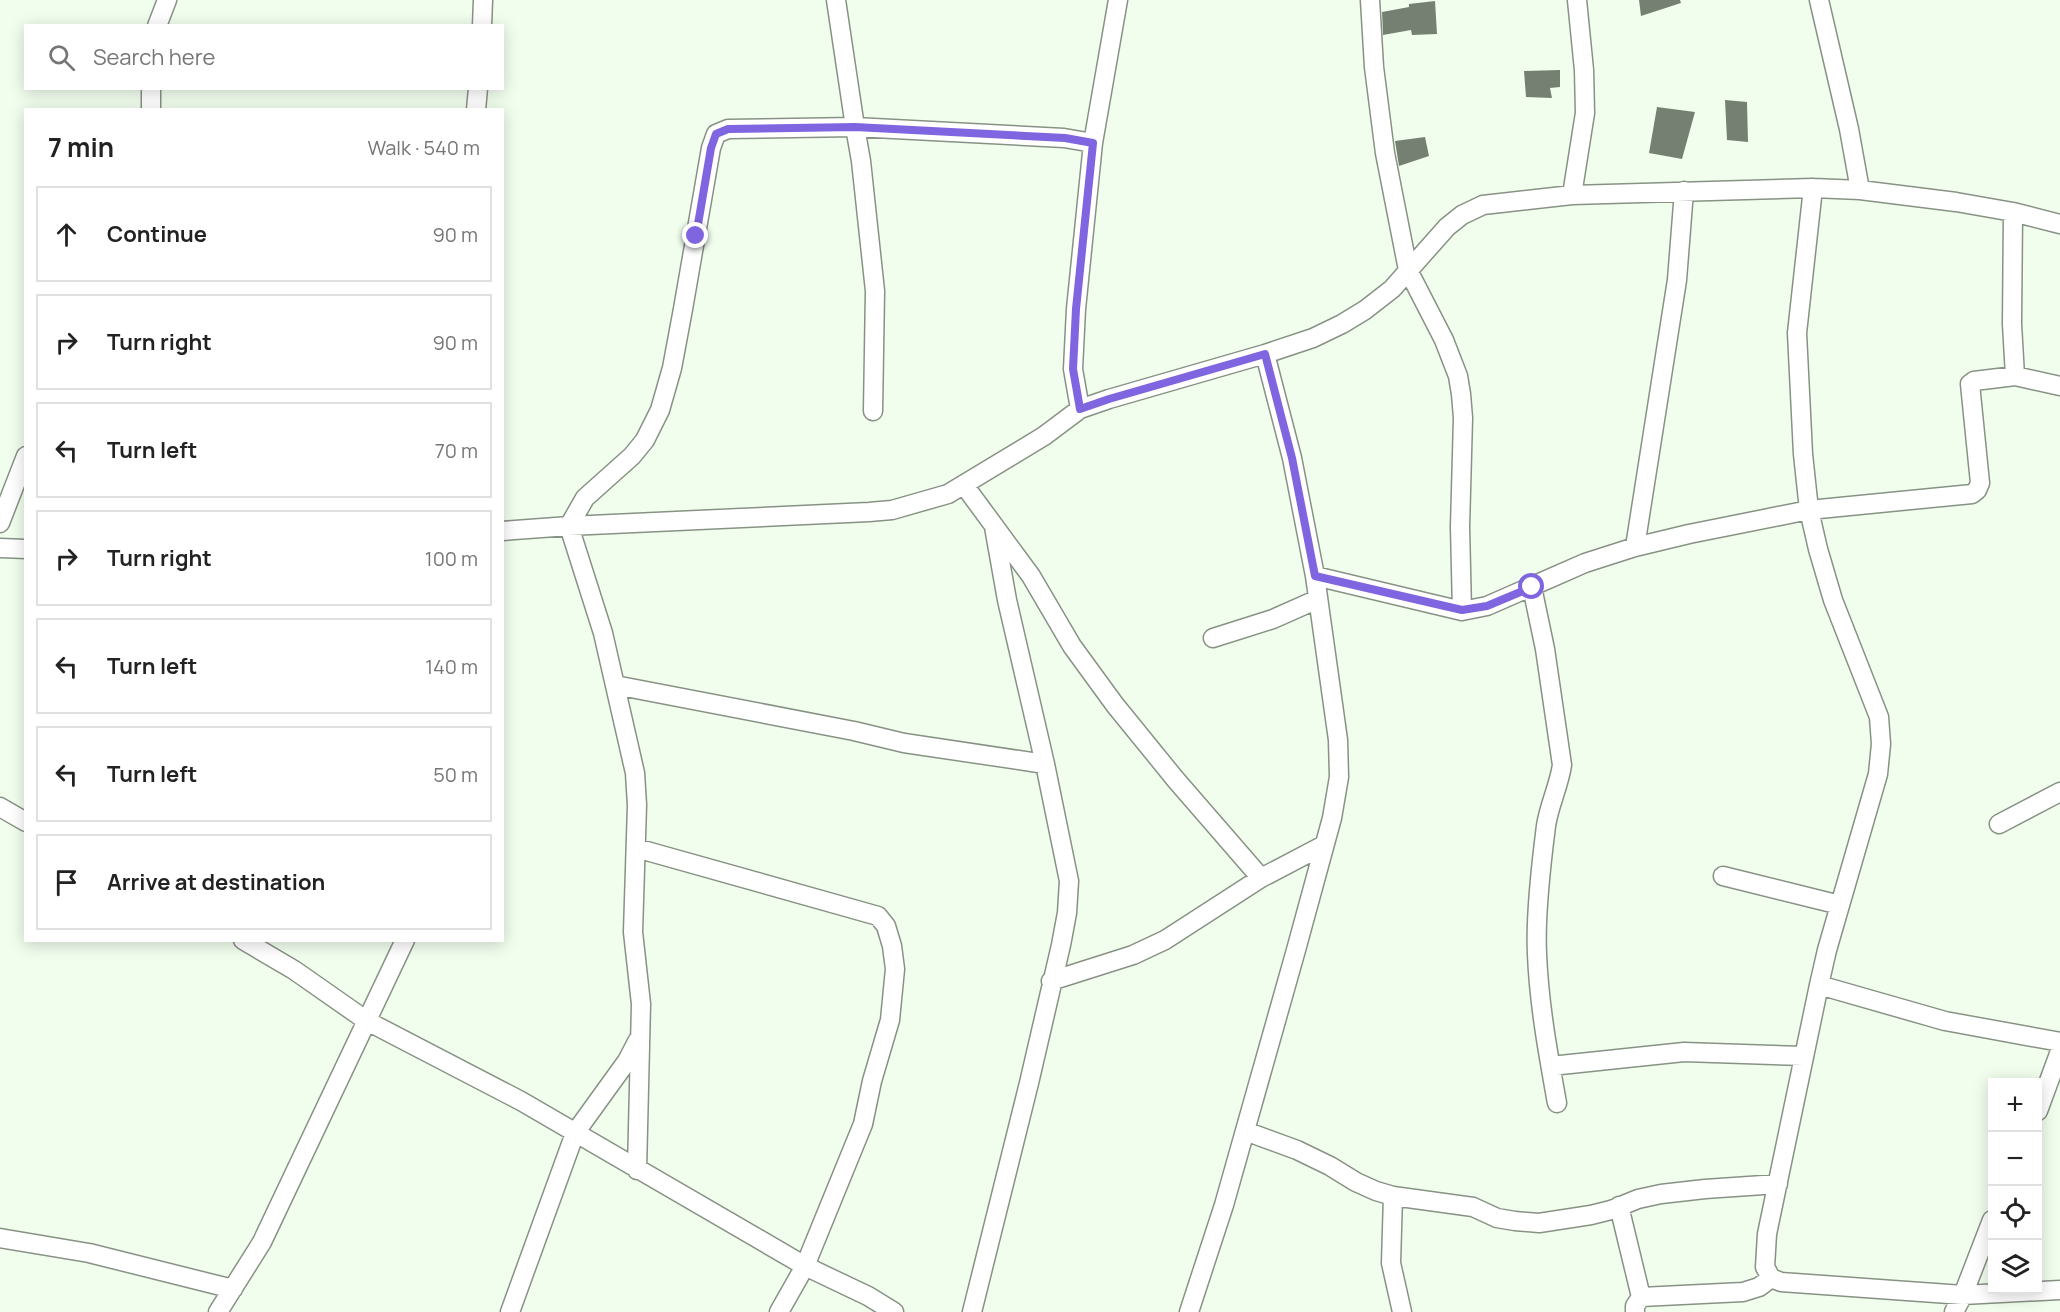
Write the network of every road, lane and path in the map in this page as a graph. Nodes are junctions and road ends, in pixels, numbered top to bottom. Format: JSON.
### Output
{"nodes":[{"id":1,"x":167,"y":0,"type":"edge"},
{"id":2,"x":483,"y":0,"type":"edge"},
{"id":3,"x":836,"y":0,"type":"edge"},
{"id":4,"x":1118,"y":0,"type":"edge"},
{"id":5,"x":1370,"y":0,"type":"edge"},
{"id":6,"x":1577,"y":0,"type":"edge"},
{"id":7,"x":1820,"y":0,"type":"edge"},
{"id":8,"x":158,"y":24,"type":"edge"},
{"id":9,"x":482,"y":24,"type":"edge"},
{"id":10,"x":151,"y":90,"type":"edge"},
{"id":11,"x":478,"y":90,"type":"edge"},
{"id":12,"x":151,"y":108,"type":"edge"},
{"id":13,"x":476,"y":108,"type":"edge"},
{"id":14,"x":855,"y":127,"type":"junction"},
{"id":15,"x":1093,"y":143,"type":"junction"},
{"id":16,"x":1813,"y":188,"type":"junction"},
{"id":17,"x":1860,"y":190,"type":"junction"},
{"id":18,"x":1684,"y":191,"type":"junction"},
{"id":19,"x":1572,"y":195,"type":"junction"},
{"id":20,"x":2013,"y":212,"type":"junction"},
{"id":21,"x":2060,"y":225,"type":"edge"},
{"id":22,"x":1408,"y":270,"type":"junction"},
{"id":23,"x":1265,"y":354,"type":"junction"},
{"id":24,"x":2015,"y":376,"type":"junction"},
{"id":25,"x":2060,"y":386,"type":"edge"},
{"id":26,"x":1080,"y":409,"type":"junction"},
{"id":27,"x":873,"y":411,"type":"dead end"},
{"id":28,"x":24,"y":461,"type":"edge"},
{"id":29,"x":964,"y":485,"type":"junction"},
{"id":30,"x":1809,"y":510,"type":"junction"},
{"id":31,"x":0,"y":523,"type":"edge"},
{"id":32,"x":569,"y":526,"type":"junction"},
{"id":33,"x":994,"y":527,"type":"junction"},
{"id":34,"x":504,"y":531,"type":"edge"},
{"id":35,"x":1635,"y":547,"type":"junction"},
{"id":36,"x":0,"y":548,"type":"edge"},
{"id":37,"x":24,"y":549,"type":"edge"},
{"id":38,"x":1315,"y":576,"type":"junction"},
{"id":39,"x":1532,"y":587,"type":"junction"},
{"id":40,"x":1318,"y":599,"type":"junction"},
{"id":41,"x":1462,"y":610,"type":"junction"},
{"id":42,"x":1213,"y":638,"type":"dead end"},
{"id":43,"x":615,"y":685,"type":"junction"},
{"id":44,"x":1045,"y":764,"type":"junction"},
{"id":45,"x":2060,"y":792,"type":"edge"},
{"id":46,"x":0,"y":807,"type":"edge"},
{"id":47,"x":24,"y":821,"type":"edge"},
{"id":48,"x":1999,"y":824,"type":"dead end"},
{"id":49,"x":1324,"y":845,"type":"junction"},
{"id":50,"x":636,"y":848,"type":"junction"},
{"id":51,"x":1723,"y":876,"type":"dead end"},
{"id":52,"x":1261,"y":878,"type":"junction"},
{"id":53,"x":1840,"y":905,"type":"junction"},
{"id":54,"x":246,"y":942,"type":"edge"},
{"id":55,"x":404,"y":942,"type":"edge"},
{"id":56,"x":1051,"y":981,"type":"junction"},
{"id":57,"x":1819,"y":985,"type":"junction"},
{"id":58,"x":367,"y":1021,"type":"junction"},
{"id":59,"x":640,"y":1036,"type":"junction"},
{"id":60,"x":2060,"y":1042,"type":"edge"},
{"id":61,"x":2060,"y":1051,"type":"edge"},
{"id":62,"x":1804,"y":1056,"type":"junction"},
{"id":63,"x":1551,"y":1066,"type":"junction"},
{"id":64,"x":2042,"y":1098,"type":"edge"},
{"id":65,"x":1557,"y":1103,"type":"dead end"},
{"id":66,"x":1245,"y":1131,"type":"junction"},
{"id":67,"x":575,"y":1132,"type":"junction"},
{"id":68,"x":637,"y":1170,"type":"junction"},
{"id":69,"x":1778,"y":1184,"type":"junction"},
{"id":70,"x":1393,"y":1196,"type":"junction"},
{"id":71,"x":1619,"y":1206,"type":"junction"},
{"id":72,"x":1988,"y":1230,"type":"edge"},
{"id":73,"x":0,"y":1238,"type":"edge"},
{"id":74,"x":805,"y":1266,"type":"junction"},
{"id":75,"x":1771,"y":1278,"type":"junction"},
{"id":76,"x":233,"y":1289,"type":"junction"},
{"id":77,"x":2060,"y":1290,"type":"edge"},
{"id":78,"x":1963,"y":1295,"type":"junction"},
{"id":79,"x":1638,"y":1304,"type":"edge"},
{"id":80,"x":218,"y":1312,"type":"edge"},
{"id":81,"x":510,"y":1312,"type":"edge"},
{"id":82,"x":779,"y":1312,"type":"edge"},
{"id":83,"x":894,"y":1312,"type":"edge"},
{"id":84,"x":972,"y":1312,"type":"edge"},
{"id":85,"x":1190,"y":1312,"type":"edge"},
{"id":86,"x":1402,"y":1312,"type":"edge"},
{"id":87,"x":1954,"y":1312,"type":"edge"}],
"edges":[{"from":1,"to":8,"type":"street"},
{"from":2,"to":9,"type":"street"},
{"from":3,"to":14,"type":"street"},
{"from":4,"to":15,"type":"street"},
{"from":5,"to":22,"type":"street"},
{"from":6,"to":19,"type":"street"},
{"from":7,"to":17,"type":"street"},
{"from":10,"to":12,"type":"street"},
{"from":11,"to":13,"type":"street"},
{"from":14,"to":15,"type":"street"},
{"from":14,"to":27,"type":"street"},
{"from":14,"to":32,"type":"street"},
{"from":15,"to":26,"type":"street"},
{"from":16,"to":17,"type":"street"},
{"from":16,"to":18,"type":"street"},
{"from":16,"to":30,"type":"street"},
{"from":17,"to":20,"type":"street"},
{"from":18,"to":19,"type":"street"},
{"from":18,"to":35,"type":"street"},
{"from":19,"to":22,"type":"street"},
{"from":20,"to":21,"type":"street"},
{"from":20,"to":24,"type":"street"},
{"from":22,"to":23,"type":"street"},
{"from":22,"to":41,"type":"street"},
{"from":23,"to":26,"type":"street"},
{"from":23,"to":38,"type":"street"},
{"from":24,"to":25,"type":"street"},
{"from":24,"to":30,"type":"street"},
{"from":26,"to":29,"type":"street"},
{"from":28,"to":31,"type":"street"},
{"from":29,"to":32,"type":"street"},
{"from":29,"to":33,"type":"street"},
{"from":30,"to":35,"type":"street"},
{"from":30,"to":53,"type":"street"},
{"from":32,"to":34,"type":"street"},
{"from":32,"to":43,"type":"street"},
{"from":33,"to":44,"type":"street"},
{"from":33,"to":52,"type":"street"},
{"from":35,"to":39,"type":"street"},
{"from":36,"to":37,"type":"street"},
{"from":38,"to":40,"type":"street"},
{"from":38,"to":41,"type":"street"},
{"from":39,"to":41,"type":"street"},
{"from":39,"to":63,"type":"street"},
{"from":40,"to":42,"type":"street"},
{"from":40,"to":49,"type":"street"},
{"from":43,"to":44,"type":"street"},
{"from":43,"to":50,"type":"street"},
{"from":44,"to":56,"type":"street"},
{"from":45,"to":48,"type":"street"},
{"from":46,"to":47,"type":"street"},
{"from":49,"to":52,"type":"street"},
{"from":49,"to":66,"type":"street"},
{"from":50,"to":59,"type":"street"},
{"from":50,"to":74,"type":"street"},
{"from":51,"to":53,"type":"street"},
{"from":52,"to":56,"type":"street"},
{"from":53,"to":57,"type":"street"},
{"from":54,"to":58,"type":"street"},
{"from":55,"to":58,"type":"street"},
{"from":56,"to":84,"type":"street"},
{"from":57,"to":60,"type":"street"},
{"from":57,"to":62,"type":"street"},
{"from":58,"to":67,"type":"street"},
{"from":58,"to":76,"type":"street"},
{"from":59,"to":67,"type":"street"},
{"from":59,"to":68,"type":"street"},
{"from":61,"to":64,"type":"street"},
{"from":62,"to":63,"type":"street"},
{"from":62,"to":69,"type":"street"},
{"from":63,"to":65,"type":"street"},
{"from":66,"to":70,"type":"street"},
{"from":66,"to":85,"type":"street"},
{"from":67,"to":68,"type":"street"},
{"from":67,"to":81,"type":"street"},
{"from":68,"to":74,"type":"street"},
{"from":69,"to":71,"type":"street"},
{"from":69,"to":75,"type":"street"},
{"from":70,"to":71,"type":"street"},
{"from":70,"to":86,"type":"street"},
{"from":71,"to":79,"type":"street"},
{"from":72,"to":78,"type":"street"},
{"from":73,"to":76,"type":"street"},
{"from":74,"to":82,"type":"street"},
{"from":74,"to":83,"type":"street"},
{"from":75,"to":78,"type":"street"},
{"from":75,"to":79,"type":"street"},
{"from":76,"to":80,"type":"street"},
{"from":77,"to":78,"type":"street"},
{"from":78,"to":87,"type":"street"}]}
